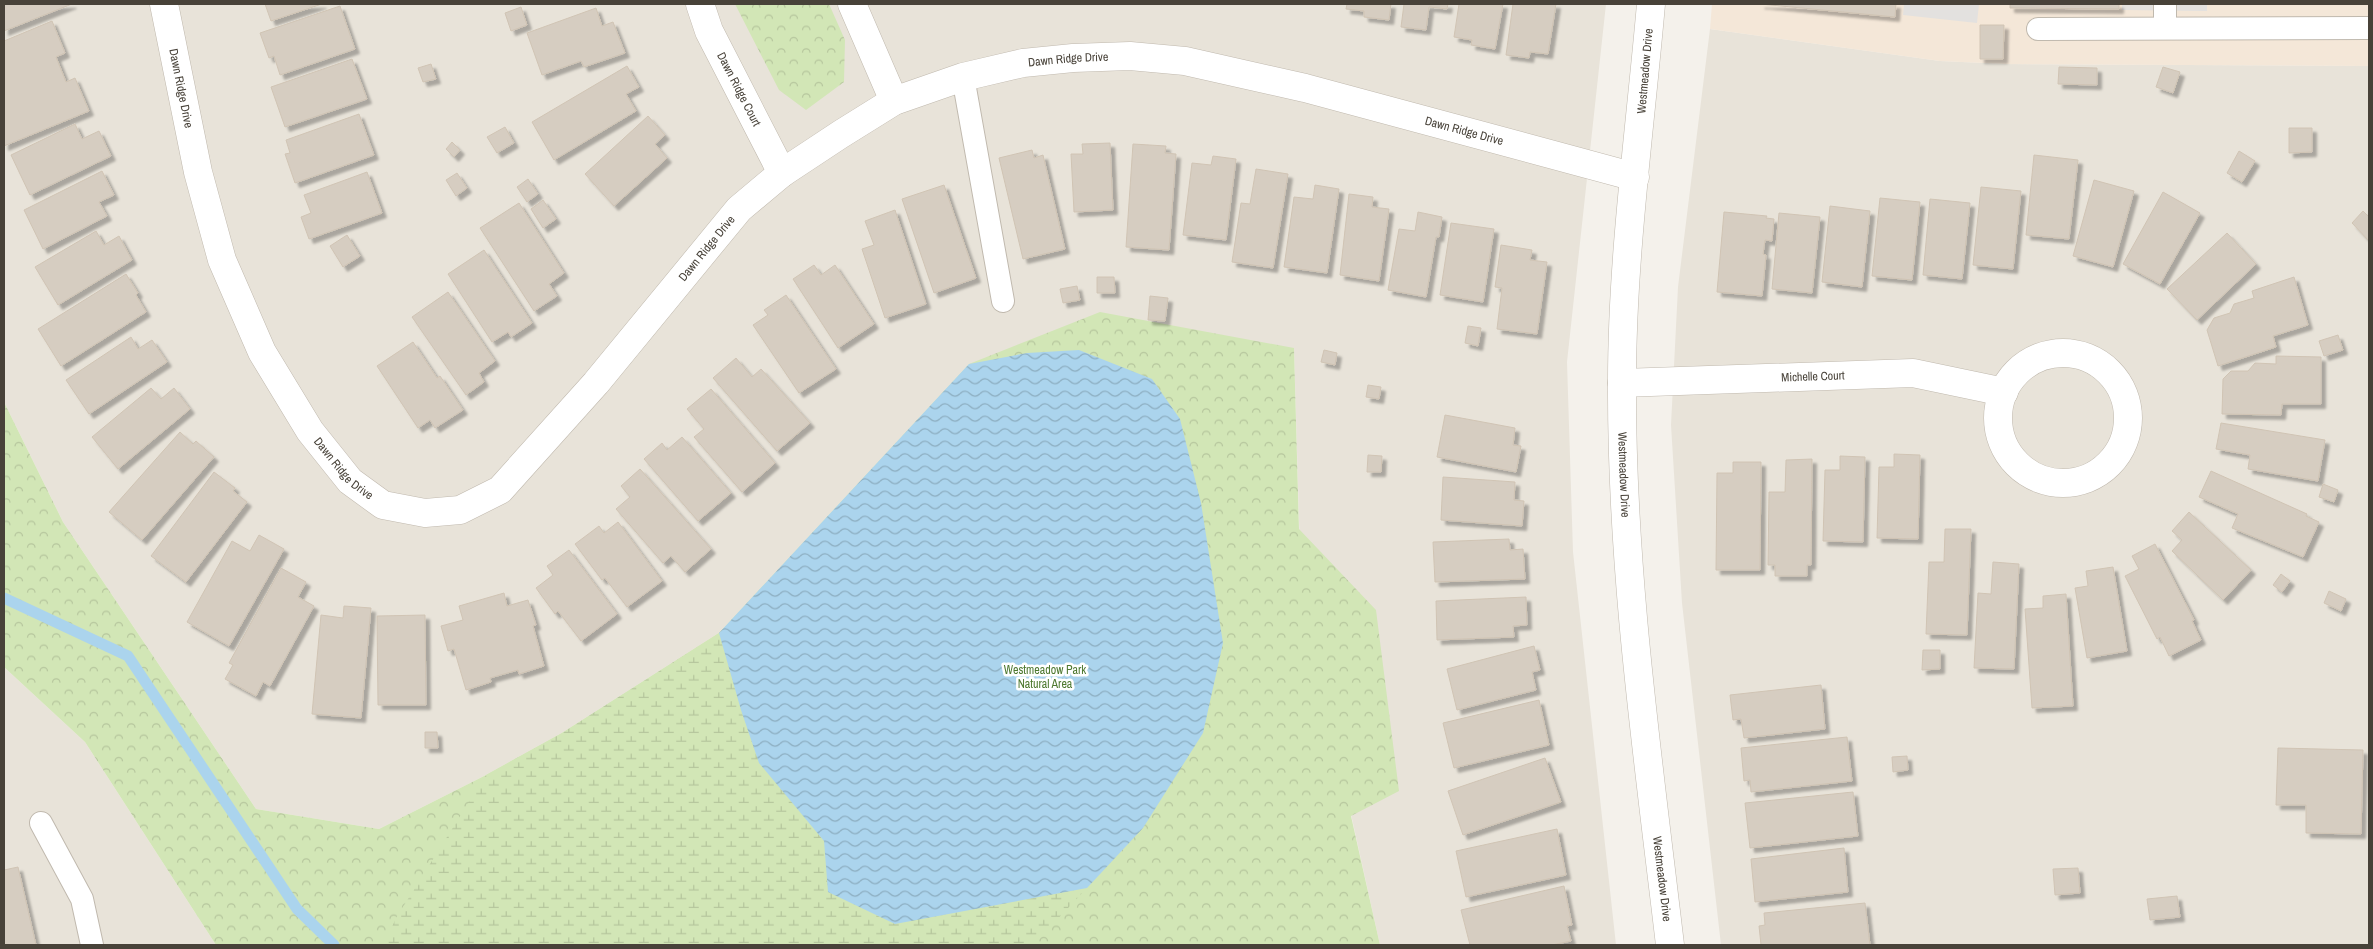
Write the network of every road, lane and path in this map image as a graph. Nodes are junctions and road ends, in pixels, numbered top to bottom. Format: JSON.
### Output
{"nodes":[{"id":1,"x":164,"y":4,"type":"edge"},
{"id":2,"x":700,"y":4,"type":"edge"},
{"id":3,"x":852,"y":4,"type":"edge"},
{"id":4,"x":1651,"y":4,"type":"edge"},
{"id":5,"x":2165,"y":4,"type":"edge"},
{"id":6,"x":2165,"y":28,"type":"junction"},
{"id":7,"x":2369,"y":28,"type":"edge"},
{"id":8,"x":2038,"y":29,"type":"dead end"},
{"id":9,"x":963,"y":77,"type":"junction"},
{"id":10,"x":894,"y":101,"type":"junction"},
{"id":11,"x":782,"y":173,"type":"junction"},
{"id":12,"x":1635,"y":177,"type":"junction"},
{"id":13,"x":1003,"y":300,"type":"dead end"},
{"id":14,"x":1622,"y":383,"type":"junction"},
{"id":15,"x":2004,"y":392,"type":"junction"},
{"id":16,"x":41,"y":823,"type":"dead end"},
{"id":17,"x":92,"y":945,"type":"edge"},
{"id":18,"x":1670,"y":945,"type":"edge"}],
"edges":[{"from":1,"to":11,"type":"street","name":"Dawn Ridge Drive"},
{"from":2,"to":11,"type":"street","name":"Dawn Ridge Court"},
{"from":3,"to":10,"type":"street"},
{"from":4,"to":12,"type":"street","name":"Westmeadow Drive"},
{"from":5,"to":6,"type":"lane"},
{"from":6,"to":7,"type":"lane"},
{"from":6,"to":8,"type":"lane"},
{"from":9,"to":10,"type":"street","name":"Dawn Ridge Drive"},
{"from":9,"to":12,"type":"street","name":"Dawn Ridge Drive"},
{"from":9,"to":13,"type":"lane"},
{"from":10,"to":11,"type":"street","name":"Dawn Ridge Drive"},
{"from":12,"to":14,"type":"street","name":"Westmeadow Drive"},
{"from":14,"to":15,"type":"street","name":"Michelle Court"},
{"from":14,"to":18,"type":"street","name":"Westmeadow Drive"},
{"from":15,"to":15,"type":"street"},
{"from":16,"to":17,"type":"lane"}]}
